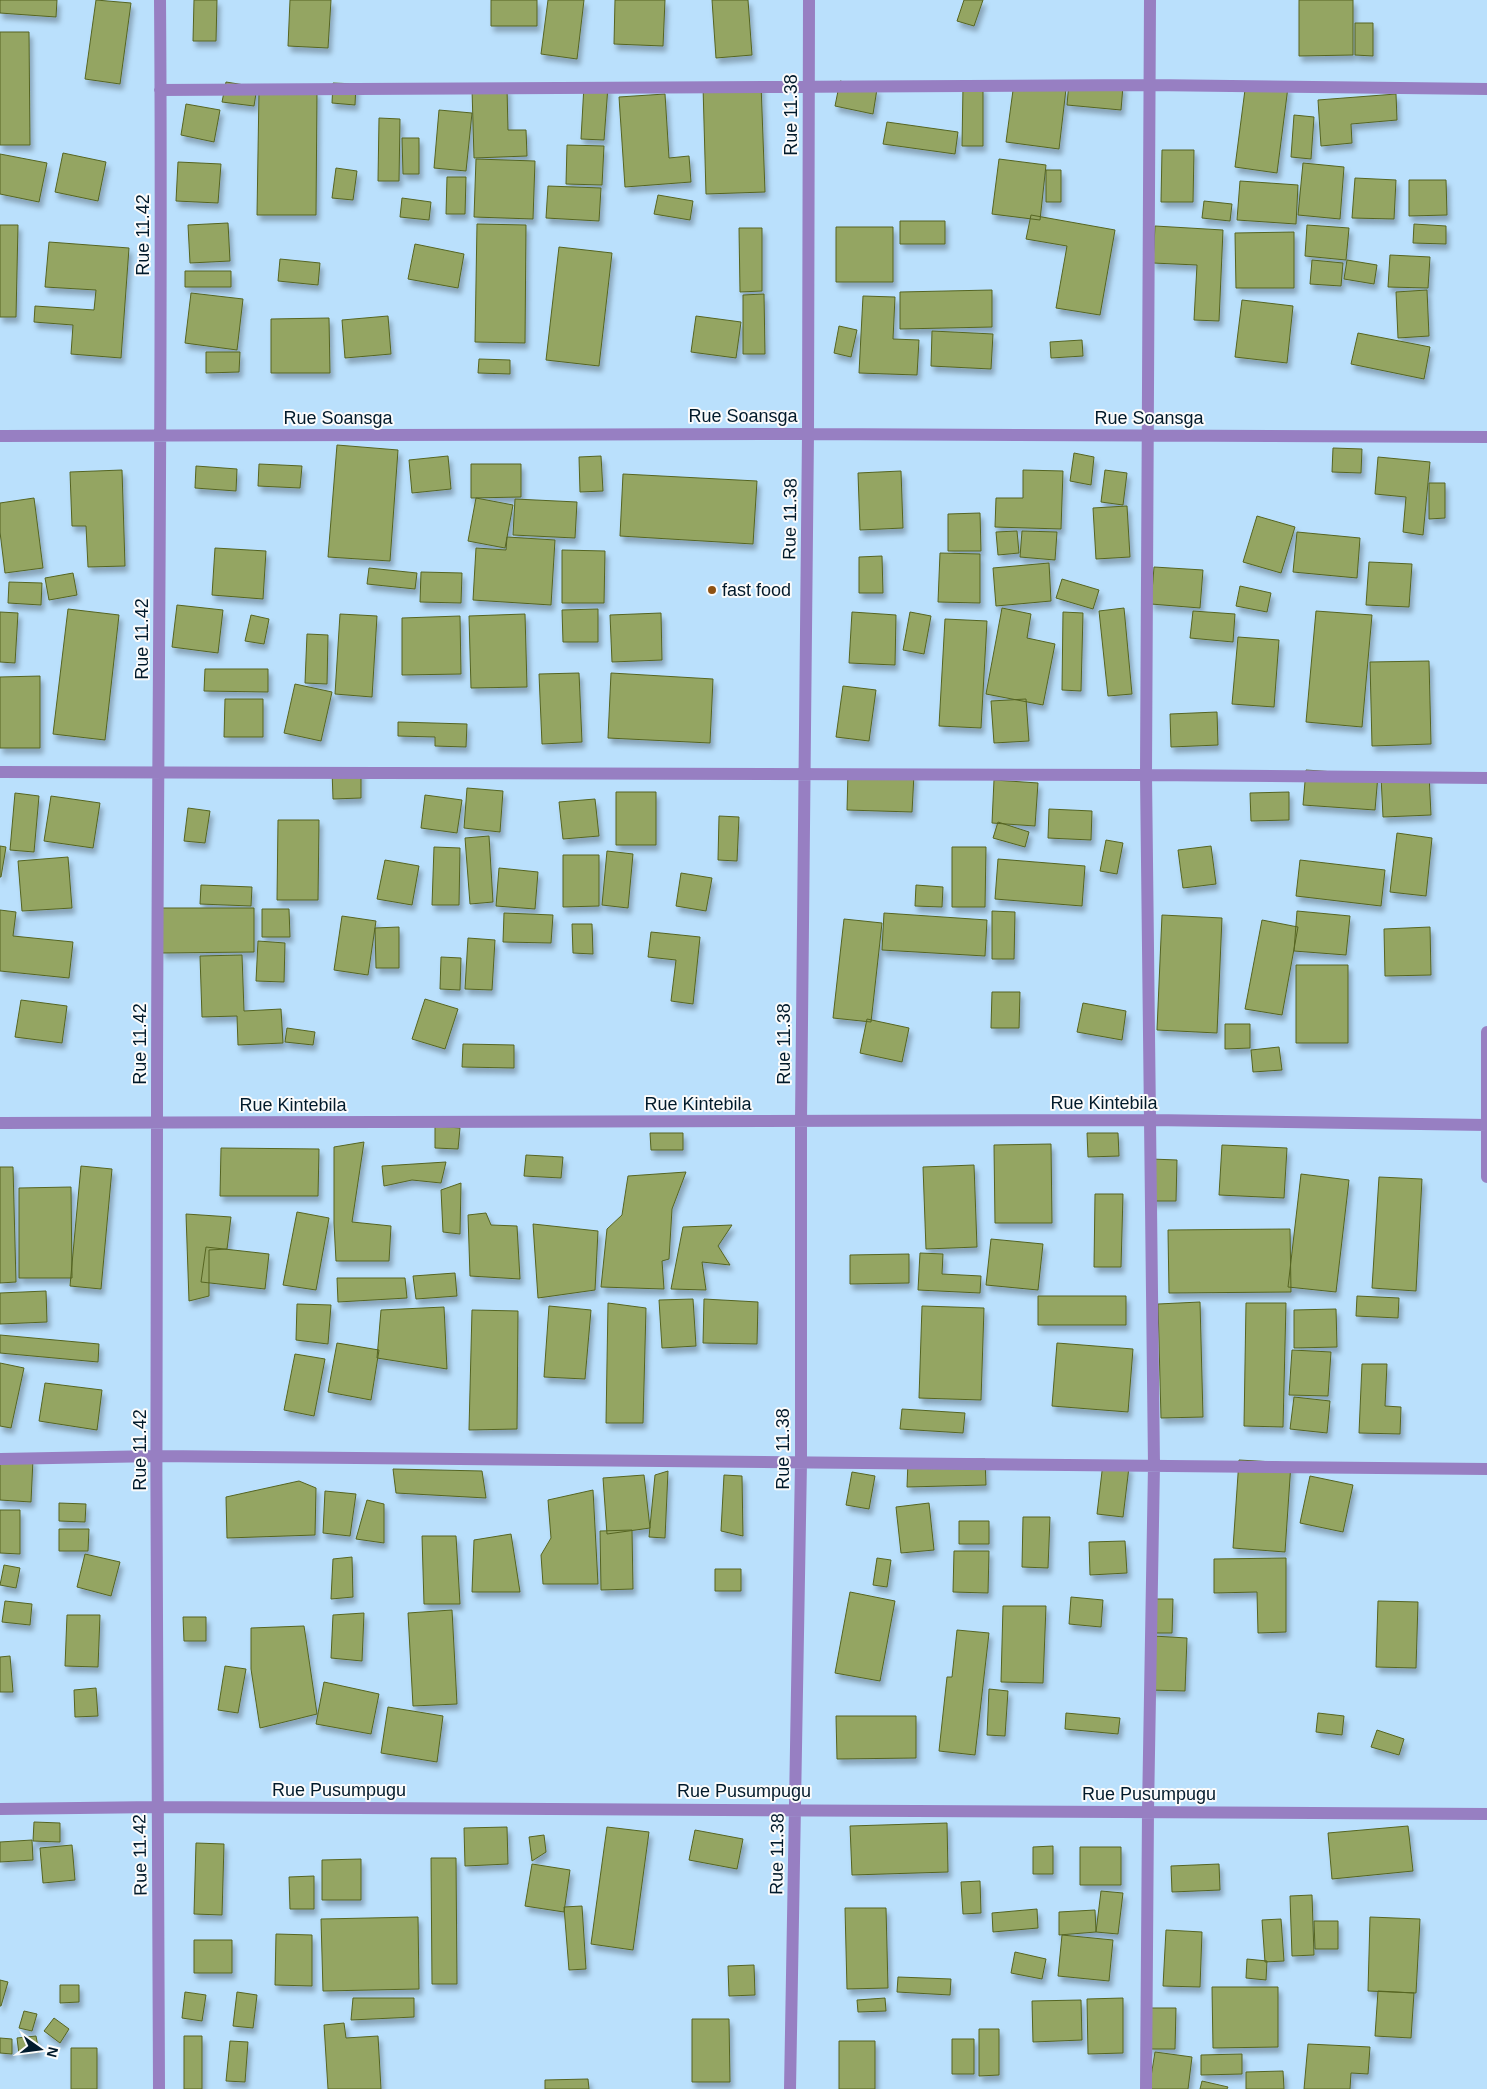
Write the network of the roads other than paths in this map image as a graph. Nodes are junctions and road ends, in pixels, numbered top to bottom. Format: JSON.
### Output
{"nodes":[{"id":1,"x":160,"y":0,"type":"edge"},
{"id":2,"x":808,"y":0,"type":"edge"},
{"id":3,"x":1150,"y":0,"type":"edge"},
{"id":4,"x":1149,"y":85,"type":"junction"},
{"id":5,"x":808,"y":87,"type":"junction"},
{"id":6,"x":1487,"y":89,"type":"edge"},
{"id":7,"x":160,"y":90,"type":"junction"},
{"id":8,"x":808,"y":434,"type":"junction"},
{"id":9,"x":1146,"y":435,"type":"junction"},
{"id":10,"x":0,"y":436,"type":"edge"},
{"id":11,"x":161,"y":436,"type":"junction"},
{"id":12,"x":1487,"y":437,"type":"edge"},
{"id":13,"x":0,"y":772,"type":"edge"},
{"id":14,"x":159,"y":772,"type":"junction"},
{"id":15,"x":804,"y":775,"type":"junction"},
{"id":16,"x":1146,"y":775,"type":"junction"},
{"id":17,"x":1487,"y":778,"type":"edge"},
{"id":18,"x":1487,"y":1032,"type":"edge"},
{"id":19,"x":1151,"y":1120,"type":"junction"},
{"id":20,"x":801,"y":1121,"type":"junction"},
{"id":21,"x":157,"y":1122,"type":"junction"},
{"id":22,"x":0,"y":1123,"type":"edge"},
{"id":23,"x":1487,"y":1124,"type":"edge"},
{"id":24,"x":1487,"y":1177,"type":"edge"},
{"id":25,"x":158,"y":1456,"type":"junction"},
{"id":26,"x":0,"y":1459,"type":"edge"},
{"id":27,"x":801,"y":1462,"type":"junction"},
{"id":28,"x":1154,"y":1465,"type":"junction"},
{"id":29,"x":1487,"y":1470,"type":"edge"},
{"id":30,"x":157,"y":1806,"type":"junction"},
{"id":31,"x":0,"y":1809,"type":"edge"},
{"id":32,"x":795,"y":1809,"type":"junction"},
{"id":33,"x":1148,"y":1811,"type":"junction"},
{"id":34,"x":1487,"y":1814,"type":"edge"},
{"id":35,"x":160,"y":2089,"type":"edge"},
{"id":36,"x":790,"y":2089,"type":"edge"},
{"id":37,"x":1146,"y":2089,"type":"edge"}],
"edges":[{"from":1,"to":7,"type":"street","name":"Rue 11.42"},
{"from":2,"to":5,"type":"street","name":"Rue 11.38"},
{"from":3,"to":4,"type":"street"},
{"from":4,"to":5,"type":"street"},
{"from":4,"to":6,"type":"street"},
{"from":4,"to":9,"type":"street"},
{"from":5,"to":7,"type":"street"},
{"from":5,"to":8,"type":"street","name":"Rue 11.38"},
{"from":7,"to":11,"type":"street","name":"Rue 11.42"},
{"from":8,"to":9,"type":"street","name":"Rue Soansga"},
{"from":8,"to":11,"type":"street","name":"Rue Soansga"},
{"from":8,"to":15,"type":"street","name":"Rue 11.38"},
{"from":9,"to":12,"type":"street","name":"Rue Soansga"},
{"from":9,"to":16,"type":"street"},
{"from":10,"to":11,"type":"street","name":"Rue Soansga"},
{"from":11,"to":14,"type":"street","name":"Rue 11.42"},
{"from":13,"to":14,"type":"street"},
{"from":14,"to":15,"type":"street"},
{"from":14,"to":21,"type":"street","name":"Rue 11.42"},
{"from":15,"to":16,"type":"street"},
{"from":15,"to":20,"type":"street","name":"Rue 11.38"},
{"from":16,"to":17,"type":"street"},
{"from":16,"to":19,"type":"street"},
{"from":18,"to":23,"type":"street"},
{"from":19,"to":20,"type":"street","name":"Rue Kintebila"},
{"from":19,"to":23,"type":"street","name":"Rue Kintebila"},
{"from":19,"to":28,"type":"street"},
{"from":20,"to":21,"type":"street","name":"Rue Kintebila"},
{"from":20,"to":27,"type":"street","name":"Rue 11.38"},
{"from":21,"to":22,"type":"street","name":"Rue Kintebila"},
{"from":21,"to":25,"type":"street","name":"Rue 11.42"},
{"from":23,"to":24,"type":"street"},
{"from":25,"to":26,"type":"street"},
{"from":25,"to":27,"type":"street"},
{"from":25,"to":30,"type":"street","name":"Rue 11.42"},
{"from":27,"to":28,"type":"street"},
{"from":27,"to":32,"type":"street","name":"Rue 11.38"},
{"from":28,"to":29,"type":"street"},
{"from":28,"to":33,"type":"street"},
{"from":30,"to":31,"type":"street","name":"Rue Pusumpugu"},
{"from":30,"to":32,"type":"street","name":"Rue Pusumpugu"},
{"from":30,"to":35,"type":"street","name":"Rue 11.42"},
{"from":32,"to":33,"type":"street","name":"Rue Pusumpugu"},
{"from":32,"to":36,"type":"street","name":"Rue 11.38"},
{"from":33,"to":34,"type":"street","name":"Rue Pusumpugu"},
{"from":33,"to":37,"type":"street"}]}
